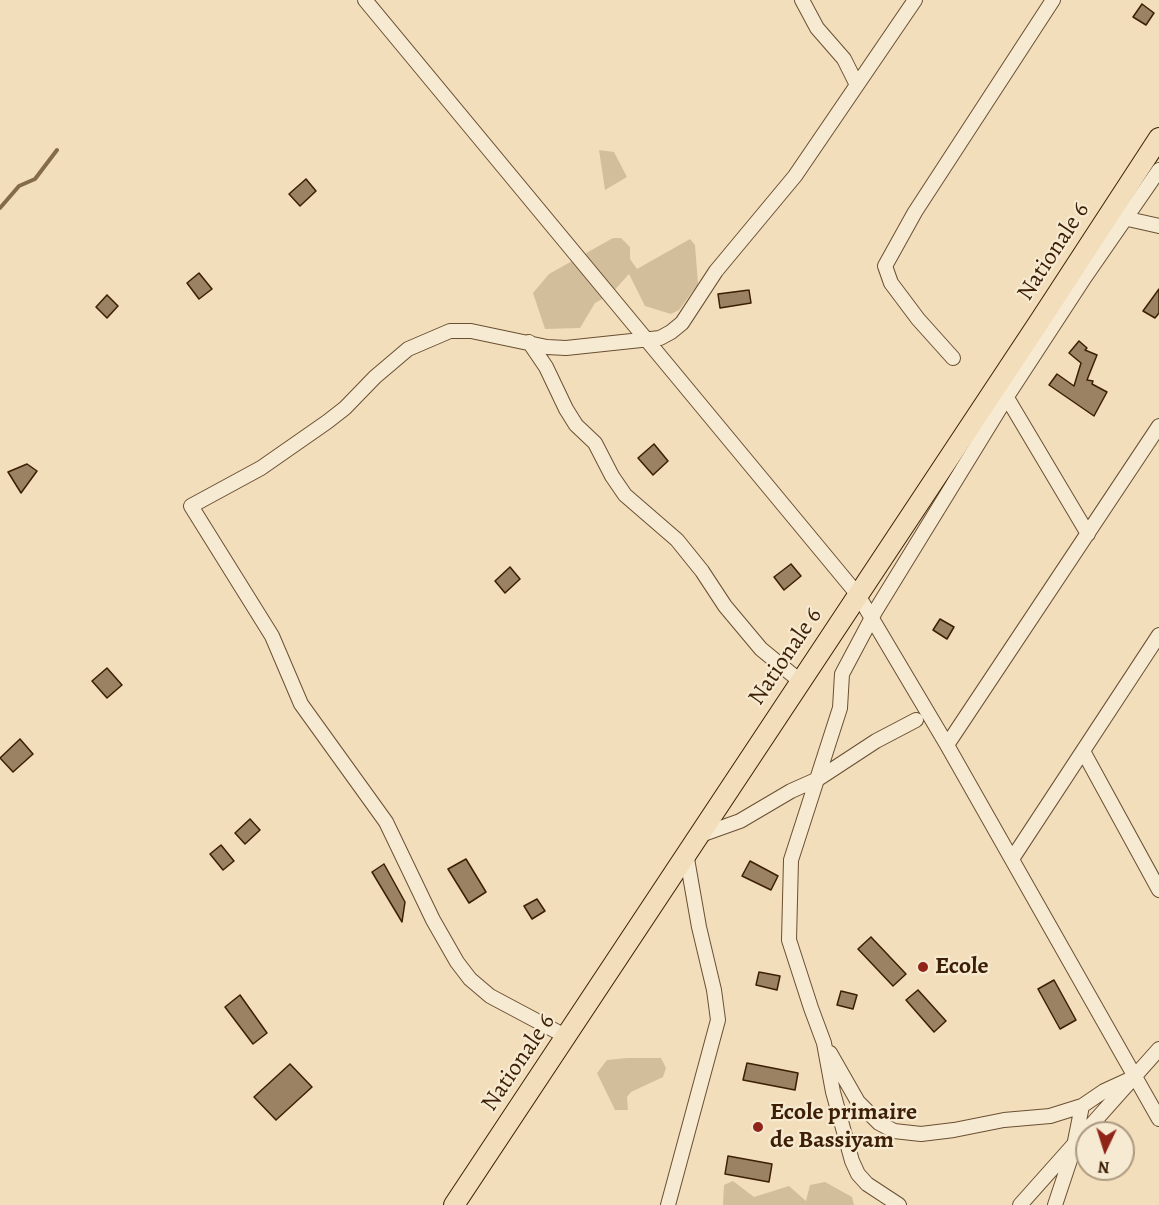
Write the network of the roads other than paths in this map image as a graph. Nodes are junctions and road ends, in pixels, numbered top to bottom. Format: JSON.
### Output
{"nodes":[{"id":1,"x":365,"y":0,"type":"edge"},
{"id":2,"x":802,"y":0,"type":"edge"},
{"id":3,"x":915,"y":0,"type":"edge"},
{"id":4,"x":1053,"y":0,"type":"edge"},
{"id":5,"x":857,"y":85,"type":"junction"},
{"id":6,"x":1159,"y":138,"type":"edge"},
{"id":7,"x":1159,"y":170,"type":"edge"},
{"id":8,"x":1116,"y":217,"type":"junction"},
{"id":9,"x":1159,"y":226,"type":"edge"},
{"id":10,"x":646,"y":339,"type":"junction"},
{"id":11,"x":529,"y":342,"type":"junction"},
{"id":12,"x":953,"y":358,"type":"dead end"},
{"id":13,"x":1003,"y":390,"type":"junction"},
{"id":14,"x":1159,"y":426,"type":"edge"},
{"id":15,"x":1088,"y":534,"type":"junction"},
{"id":16,"x":858,"y":595,"type":"junction"},
{"id":17,"x":872,"y":618,"type":"junction"},
{"id":18,"x":1155,"y":640,"type":"edge"},
{"id":19,"x":1159,"y":660,"type":"edge"},
{"id":20,"x":800,"y":681,"type":"junction"},
{"id":21,"x":916,"y":720,"type":"dead end"},
{"id":22,"x":947,"y":745,"type":"junction"},
{"id":23,"x":1083,"y":751,"type":"junction"},
{"id":24,"x":818,"y":780,"type":"junction"},
{"id":25,"x":698,"y":836,"type":"junction"},
{"id":26,"x":686,"y":853,"type":"junction"},
{"id":27,"x":1012,"y":860,"type":"junction"},
{"id":28,"x":1159,"y":890,"type":"edge"},
{"id":29,"x":567,"y":1037,"type":"junction"},
{"id":30,"x":824,"y":1043,"type":"junction"},
{"id":31,"x":1159,"y":1049,"type":"edge"},
{"id":32,"x":1135,"y":1076,"type":"junction"},
{"id":33,"x":1082,"y":1106,"type":"junction"},
{"id":34,"x":1159,"y":1119,"type":"edge"},
{"id":35,"x":1079,"y":1121,"type":"edge"},
{"id":36,"x":1095,"y":1121,"type":"edge"},
{"id":37,"x":1075,"y":1143,"type":"joint"},
{"id":38,"x":454,"y":1205,"type":"edge"},
{"id":39,"x":668,"y":1205,"type":"edge"},
{"id":40,"x":899,"y":1205,"type":"edge"},
{"id":41,"x":1020,"y":1205,"type":"edge"},
{"id":42,"x":1055,"y":1205,"type":"edge"}],
"edges":[{"from":1,"to":10,"type":"street"},
{"from":2,"to":5,"type":"street"},
{"from":3,"to":5,"type":"street"},
{"from":4,"to":12,"type":"street"},
{"from":5,"to":10,"type":"street"},
{"from":6,"to":8,"type":"main road","name":"Nationale 6"},
{"from":7,"to":8,"type":"street"},
{"from":8,"to":9,"type":"street"},
{"from":8,"to":13,"type":"main road","name":"Nationale 6"},
{"from":10,"to":11,"type":"street"},
{"from":10,"to":16,"type":"street"},
{"from":11,"to":20,"type":"street"},
{"from":11,"to":29,"type":"street"},
{"from":13,"to":15,"type":"street"},
{"from":13,"to":16,"type":"main road","name":"Nationale 6"},
{"from":13,"to":17,"type":"street"},
{"from":14,"to":15,"type":"street"},
{"from":15,"to":22,"type":"street"},
{"from":16,"to":17,"type":"street"},
{"from":16,"to":20,"type":"main road","name":"Nationale 6"},
{"from":17,"to":22,"type":"street"},
{"from":17,"to":24,"type":"street"},
{"from":18,"to":19,"type":"street"},
{"from":18,"to":23,"type":"street"},
{"from":20,"to":25,"type":"main road","name":"Nationale 6"},
{"from":21,"to":24,"type":"street"},
{"from":22,"to":27,"type":"street"},
{"from":23,"to":27,"type":"street"},
{"from":23,"to":28,"type":"street"},
{"from":24,"to":25,"type":"street"},
{"from":24,"to":30,"type":"street"},
{"from":25,"to":26,"type":"main road","name":"Nationale 6"},
{"from":26,"to":29,"type":"main road","name":"Nationale 6"},
{"from":26,"to":39,"type":"street"},
{"from":27,"to":32,"type":"street"},
{"from":29,"to":38,"type":"main road","name":"Nationale 6"},
{"from":30,"to":33,"type":"street"},
{"from":30,"to":40,"type":"street"},
{"from":31,"to":32,"type":"street"},
{"from":32,"to":33,"type":"street"},
{"from":32,"to":34,"type":"street"},
{"from":32,"to":36,"type":"street"},
{"from":33,"to":35,"type":"street"},
{"from":37,"to":41,"type":"street"},
{"from":37,"to":42,"type":"street"}]}
